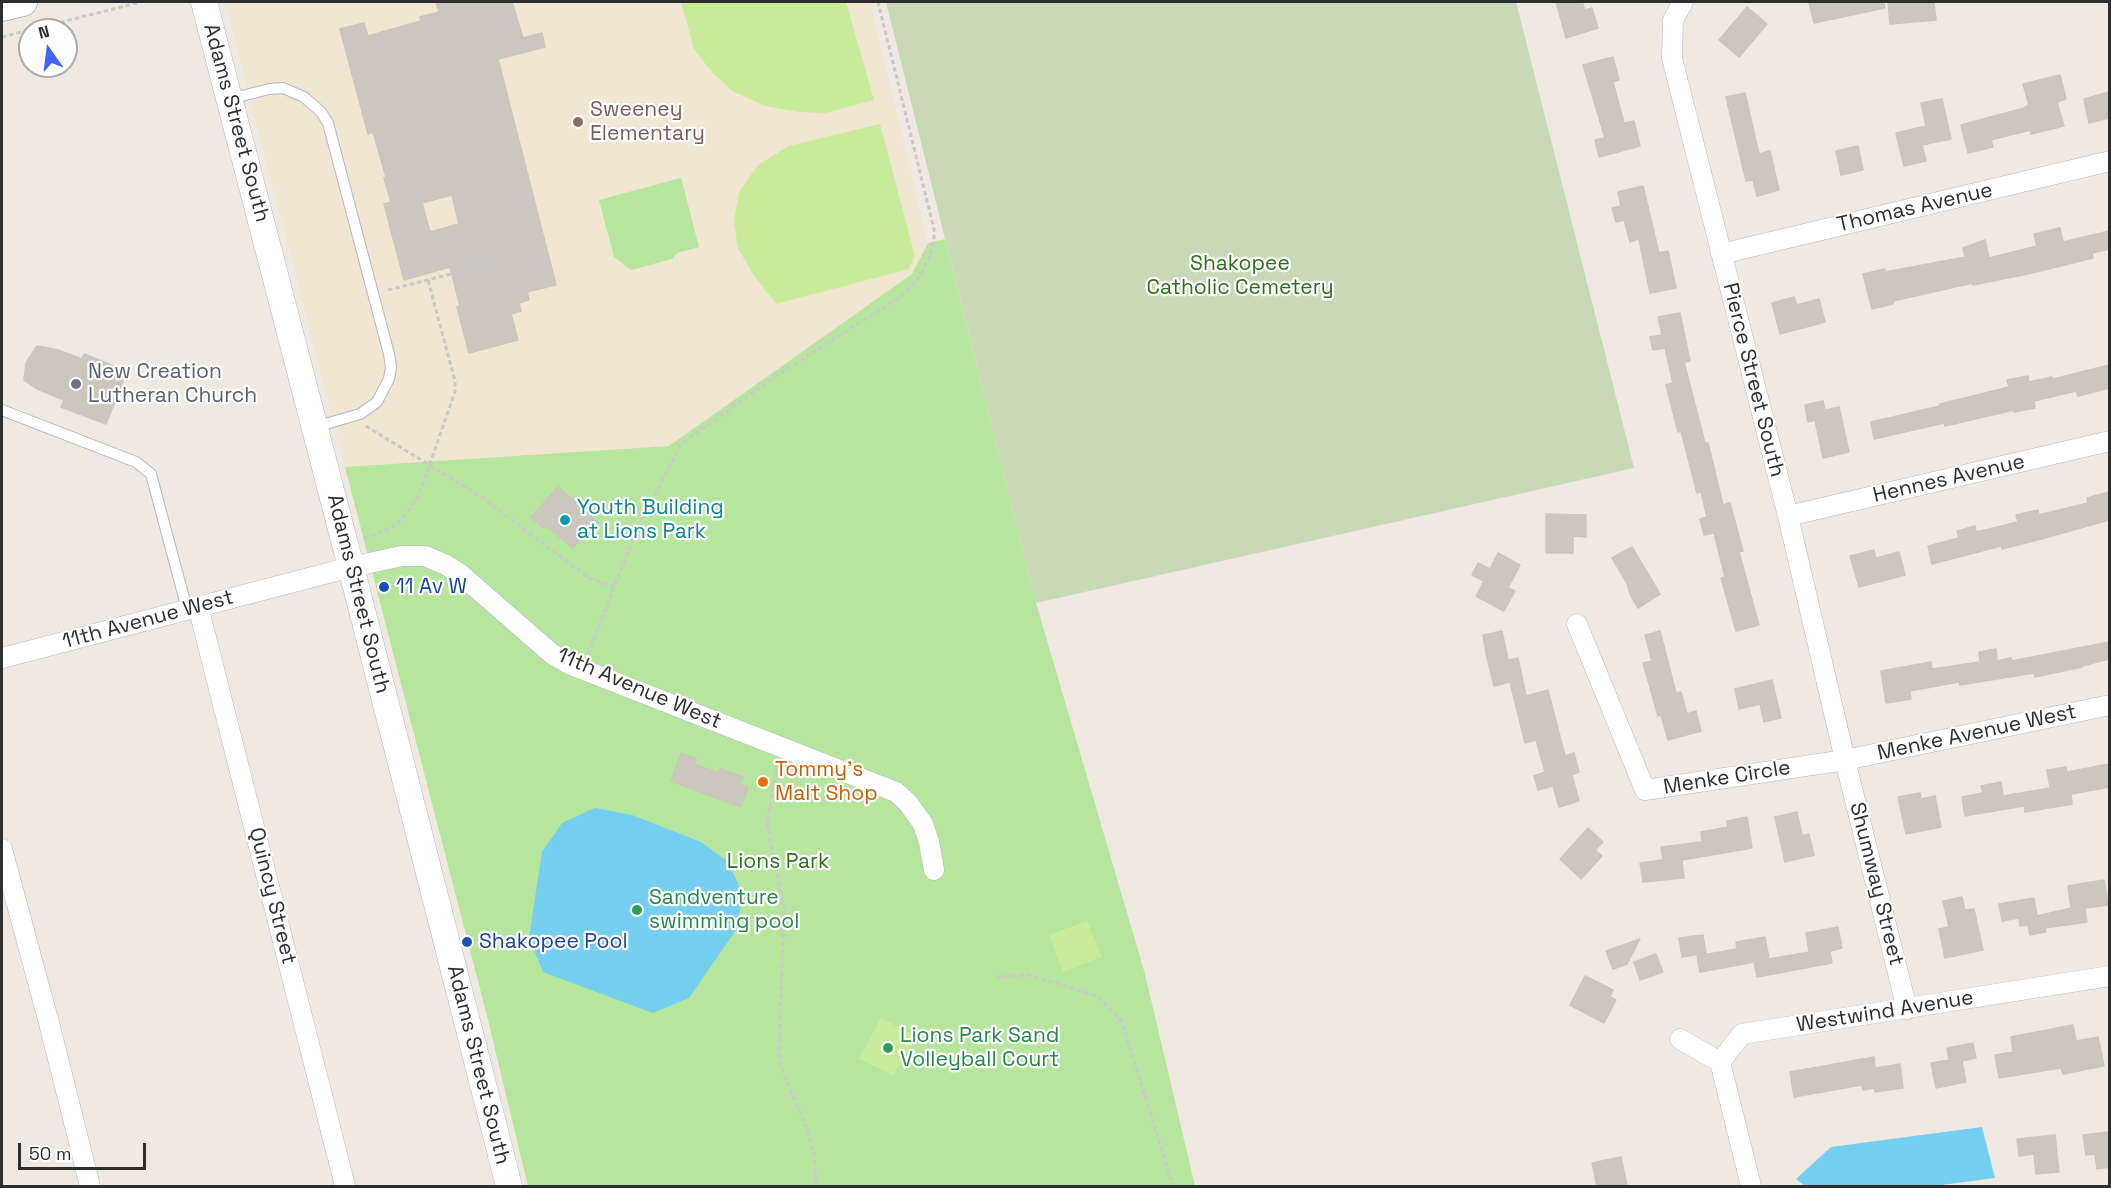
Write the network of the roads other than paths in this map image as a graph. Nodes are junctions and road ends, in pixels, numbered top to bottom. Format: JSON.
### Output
{"nodes":[{"id":1,"x":23,"y":2,"type":"edge"},
{"id":2,"x":204,"y":2,"type":"edge"},
{"id":3,"x":1683,"y":2,"type":"edge"},
{"id":4,"x":2,"y":7,"type":"edge"},
{"id":5,"x":230,"y":99,"type":"junction"},
{"id":6,"x":2109,"y":162,"type":"edge"},
{"id":7,"x":1721,"y":254,"type":"junction"},
{"id":8,"x":2,"y":410,"type":"edge"},
{"id":9,"x":315,"y":427,"type":"junction"},
{"id":10,"x":2109,"y":441,"type":"edge"},
{"id":11,"x":1788,"y":516,"type":"junction"},
{"id":12,"x":348,"y":555,"type":"junction"},
{"id":13,"x":192,"y":608,"type":"junction"},
{"id":14,"x":1577,"y":624,"type":"dead end"},
{"id":15,"x":2,"y":658,"type":"edge"},
{"id":16,"x":2109,"y":705,"type":"edge"},
{"id":17,"x":1845,"y":760,"type":"junction"},
{"id":18,"x":2,"y":849,"type":"edge"},
{"id":19,"x":934,"y":870,"type":"dead end"},
{"id":20,"x":2109,"y":976,"type":"edge"},
{"id":21,"x":1907,"y":1009,"type":"junction"},
{"id":22,"x":1680,"y":1038,"type":"dead end"},
{"id":23,"x":1720,"y":1062,"type":"junction"},
{"id":24,"x":90,"y":1186,"type":"edge"},
{"id":25,"x":345,"y":1186,"type":"edge"},
{"id":26,"x":509,"y":1186,"type":"edge"},
{"id":27,"x":1751,"y":1186,"type":"edge"}],
"edges":[{"from":1,"to":4,"type":"main road"},
{"from":2,"to":5,"type":"street","name":"Adams Street South"},
{"from":3,"to":7,"type":"street","name":"Pierce Street South"},
{"from":5,"to":9,"type":"street","name":"Adams Street South"},
{"from":5,"to":9,"type":"lane"},
{"from":6,"to":7,"type":"street","name":"Thomas Avenue"},
{"from":7,"to":11,"type":"street","name":"Pierce Street South"},
{"from":8,"to":13,"type":"lane"},
{"from":9,"to":12,"type":"street","name":"Adams Street South"},
{"from":10,"to":11,"type":"street","name":"Hennes Avenue"},
{"from":11,"to":17,"type":"street","name":"Pierce Street South"},
{"from":12,"to":13,"type":"street","name":"11th Avenue West"},
{"from":12,"to":19,"type":"street","name":"11th Avenue West"},
{"from":12,"to":26,"type":"street","name":"Adams Street South"},
{"from":13,"to":15,"type":"street","name":"11th Avenue West"},
{"from":13,"to":25,"type":"street","name":"Quincy Street"},
{"from":14,"to":17,"type":"street","name":"Menke Circle"},
{"from":16,"to":17,"type":"street","name":"Menke Avenue West"},
{"from":17,"to":21,"type":"street","name":"Shumway Street"},
{"from":18,"to":24,"type":"street"},
{"from":20,"to":21,"type":"street","name":"Westwind Avenue"},
{"from":21,"to":23,"type":"street","name":"Westwind Avenue"},
{"from":22,"to":23,"type":"street"},
{"from":23,"to":27,"type":"street"}]}
